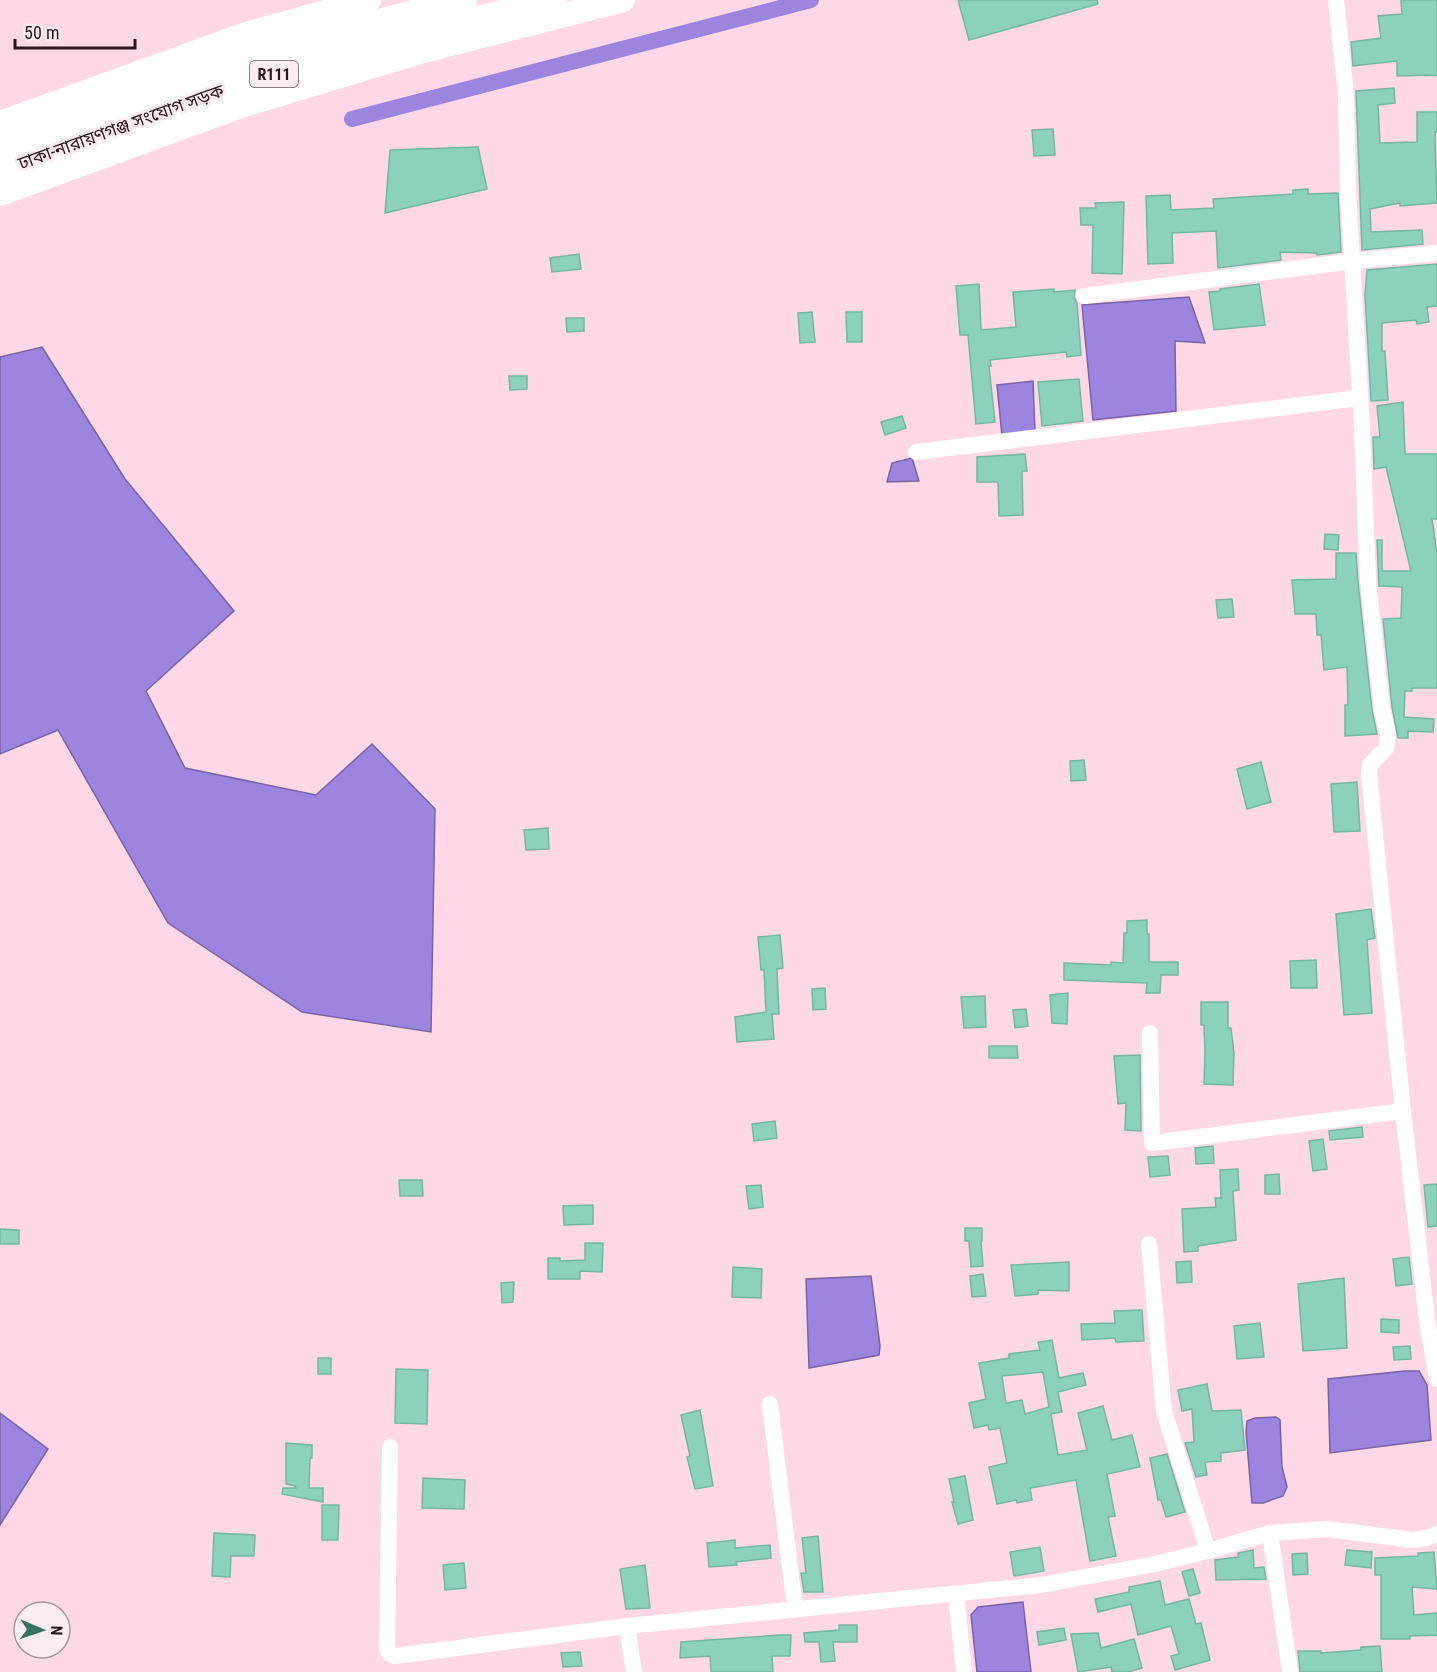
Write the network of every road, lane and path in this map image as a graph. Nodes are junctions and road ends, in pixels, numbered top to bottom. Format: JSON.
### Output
{"nodes":[{"id":1,"x":369,"y":0,"type":"edge"},
{"id":2,"x":464,"y":0,"type":"edge"},
{"id":3,"x":554,"y":0,"type":"edge"},
{"id":4,"x":623,"y":0,"type":"edge"},
{"id":5,"x":1335,"y":0,"type":"edge"},
{"id":6,"x":0,"y":123,"type":"edge"},
{"id":7,"x":0,"y":148,"type":"edge"},
{"id":8,"x":0,"y":170,"type":"edge"},
{"id":9,"x":0,"y":194,"type":"edge"},
{"id":10,"x":1437,"y":253,"type":"edge"},
{"id":11,"x":1353,"y":261,"type":"junction"},
{"id":12,"x":1084,"y":296,"type":"dead end"},
{"id":13,"x":1359,"y":398,"type":"junction"},
{"id":14,"x":916,"y":452,"type":"dead end"},
{"id":15,"x":1150,"y":1033,"type":"dead end"},
{"id":16,"x":1403,"y":1111,"type":"junction"},
{"id":17,"x":1149,"y":1244,"type":"dead end"},
{"id":18,"x":1437,"y":1380,"type":"edge"},
{"id":19,"x":770,"y":1404,"type":"dead end"},
{"id":20,"x":390,"y":1447,"type":"dead end"},
{"id":21,"x":1270,"y":1533,"type":"junction"},
{"id":22,"x":1437,"y":1534,"type":"edge"},
{"id":23,"x":1208,"y":1551,"type":"junction"},
{"id":24,"x":956,"y":1594,"type":"junction"},
{"id":25,"x":795,"y":1609,"type":"junction"},
{"id":26,"x":627,"y":1626,"type":"junction"},
{"id":27,"x":634,"y":1672,"type":"edge"},
{"id":28,"x":964,"y":1672,"type":"edge"},
{"id":29,"x":1290,"y":1672,"type":"edge"}],
"edges":[{"from":1,"to":6,"type":"street"},
{"from":2,"to":7,"type":"main road","name":"ঢাকা-নারায়ণগঞ্জ সংযোগ সড়ক","number":"R111"},
{"from":3,"to":8,"type":"main road","name":"ঢাকা-নারায়ণগঞ্জ সংযোগ সড়ক","number":"R111"},
{"from":4,"to":9,"type":"street"},
{"from":5,"to":11,"type":"street"},
{"from":10,"to":11,"type":"street"},
{"from":11,"to":12,"type":"street"},
{"from":11,"to":13,"type":"street"},
{"from":13,"to":14,"type":"street"},
{"from":13,"to":16,"type":"street"},
{"from":15,"to":16,"type":"street"},
{"from":16,"to":18,"type":"street"},
{"from":17,"to":23,"type":"street"},
{"from":19,"to":25,"type":"street"},
{"from":20,"to":26,"type":"street"},
{"from":21,"to":22,"type":"street"},
{"from":21,"to":23,"type":"street"},
{"from":21,"to":29,"type":"street"},
{"from":23,"to":24,"type":"street"},
{"from":24,"to":25,"type":"street"},
{"from":24,"to":28,"type":"street"},
{"from":25,"to":26,"type":"street"},
{"from":26,"to":27,"type":"street"}]}
